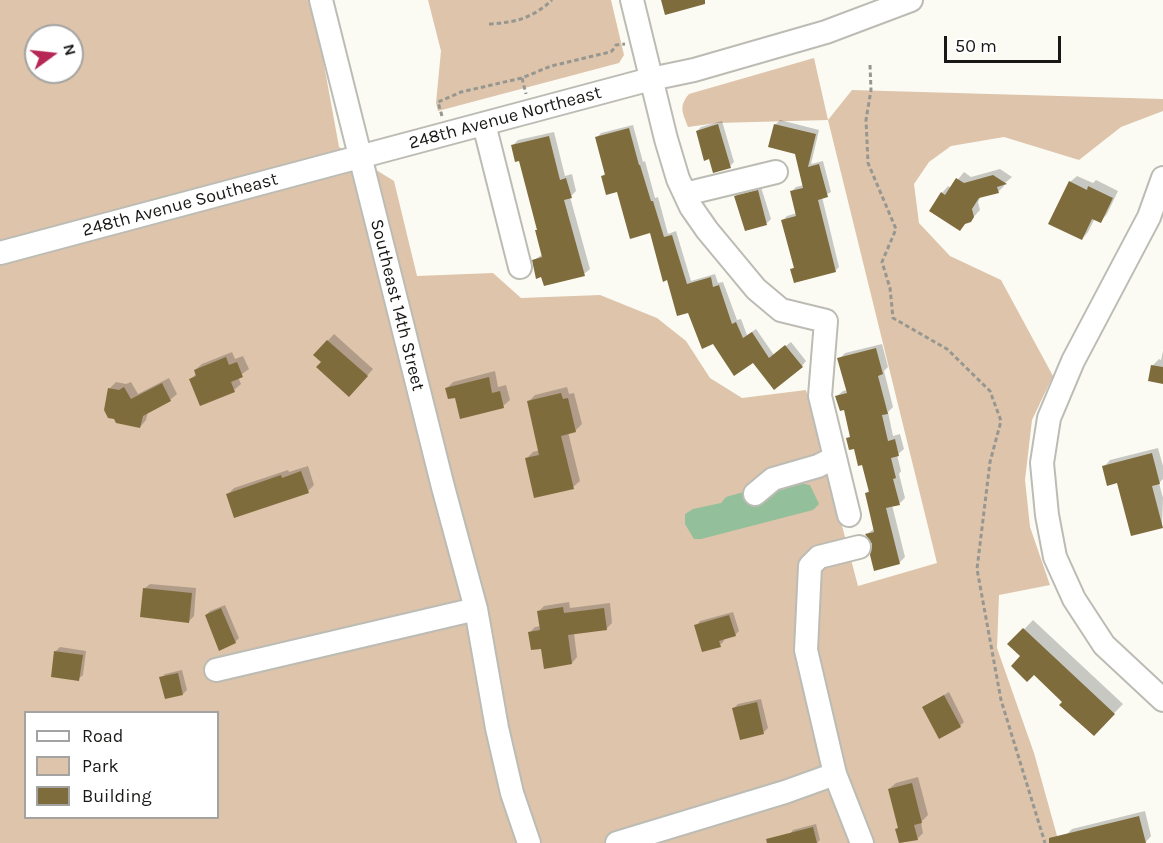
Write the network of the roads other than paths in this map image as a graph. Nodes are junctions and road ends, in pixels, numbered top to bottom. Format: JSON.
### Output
{"nodes":[{"id":1,"x":321,"y":0,"type":"edge"},
{"id":2,"x":632,"y":0,"type":"edge"},
{"id":3,"x":912,"y":0,"type":"edge"},
{"id":4,"x":651,"y":79,"type":"junction"},
{"id":5,"x":483,"y":124,"type":"junction"},
{"id":6,"x":359,"y":157,"type":"junction"},
{"id":7,"x":776,"y":172,"type":"dead end"},
{"id":8,"x":1163,"y":178,"type":"edge"},
{"id":9,"x":685,"y":194,"type":"junction"},
{"id":10,"x":0,"y":253,"type":"edge"},
{"id":11,"x":520,"y":267,"type":"dead end"},
{"id":12,"x":834,"y":458,"type":"junction"},
{"id":13,"x":754,"y":494,"type":"dead end"},
{"id":14,"x":849,"y":515,"type":"dead end"},
{"id":15,"x":859,"y":547,"type":"dead end"},
{"id":16,"x":476,"y":609,"type":"junction"},
{"id":17,"x":216,"y":670,"type":"dead end"},
{"id":18,"x":1163,"y":700,"type":"edge"},
{"id":19,"x":835,"y":774,"type":"junction"},
{"id":20,"x":529,"y":843,"type":"edge"},
{"id":21,"x":617,"y":843,"type":"edge"},
{"id":22,"x":862,"y":843,"type":"edge"}],
"edges":[{"from":1,"to":6,"type":"street","name":"Southeast 14th Street"},
{"from":2,"to":4,"type":"street"},
{"from":3,"to":4,"type":"street","name":"248th Avenue Northeast"},
{"from":4,"to":5,"type":"street","name":"248th Avenue Northeast"},
{"from":4,"to":9,"type":"street"},
{"from":5,"to":6,"type":"street","name":"248th Avenue Northeast"},
{"from":5,"to":11,"type":"street"},
{"from":6,"to":10,"type":"street","name":"248th Avenue Southeast"},
{"from":6,"to":16,"type":"street","name":"Southeast 14th Street"},
{"from":7,"to":9,"type":"street"},
{"from":8,"to":18,"type":"street"},
{"from":9,"to":12,"type":"street"},
{"from":12,"to":13,"type":"street"},
{"from":12,"to":14,"type":"street"},
{"from":15,"to":19,"type":"street"},
{"from":16,"to":17,"type":"street"},
{"from":16,"to":20,"type":"street","name":"Southeast 14th Street"},
{"from":19,"to":21,"type":"street"},
{"from":19,"to":22,"type":"street"}]}
